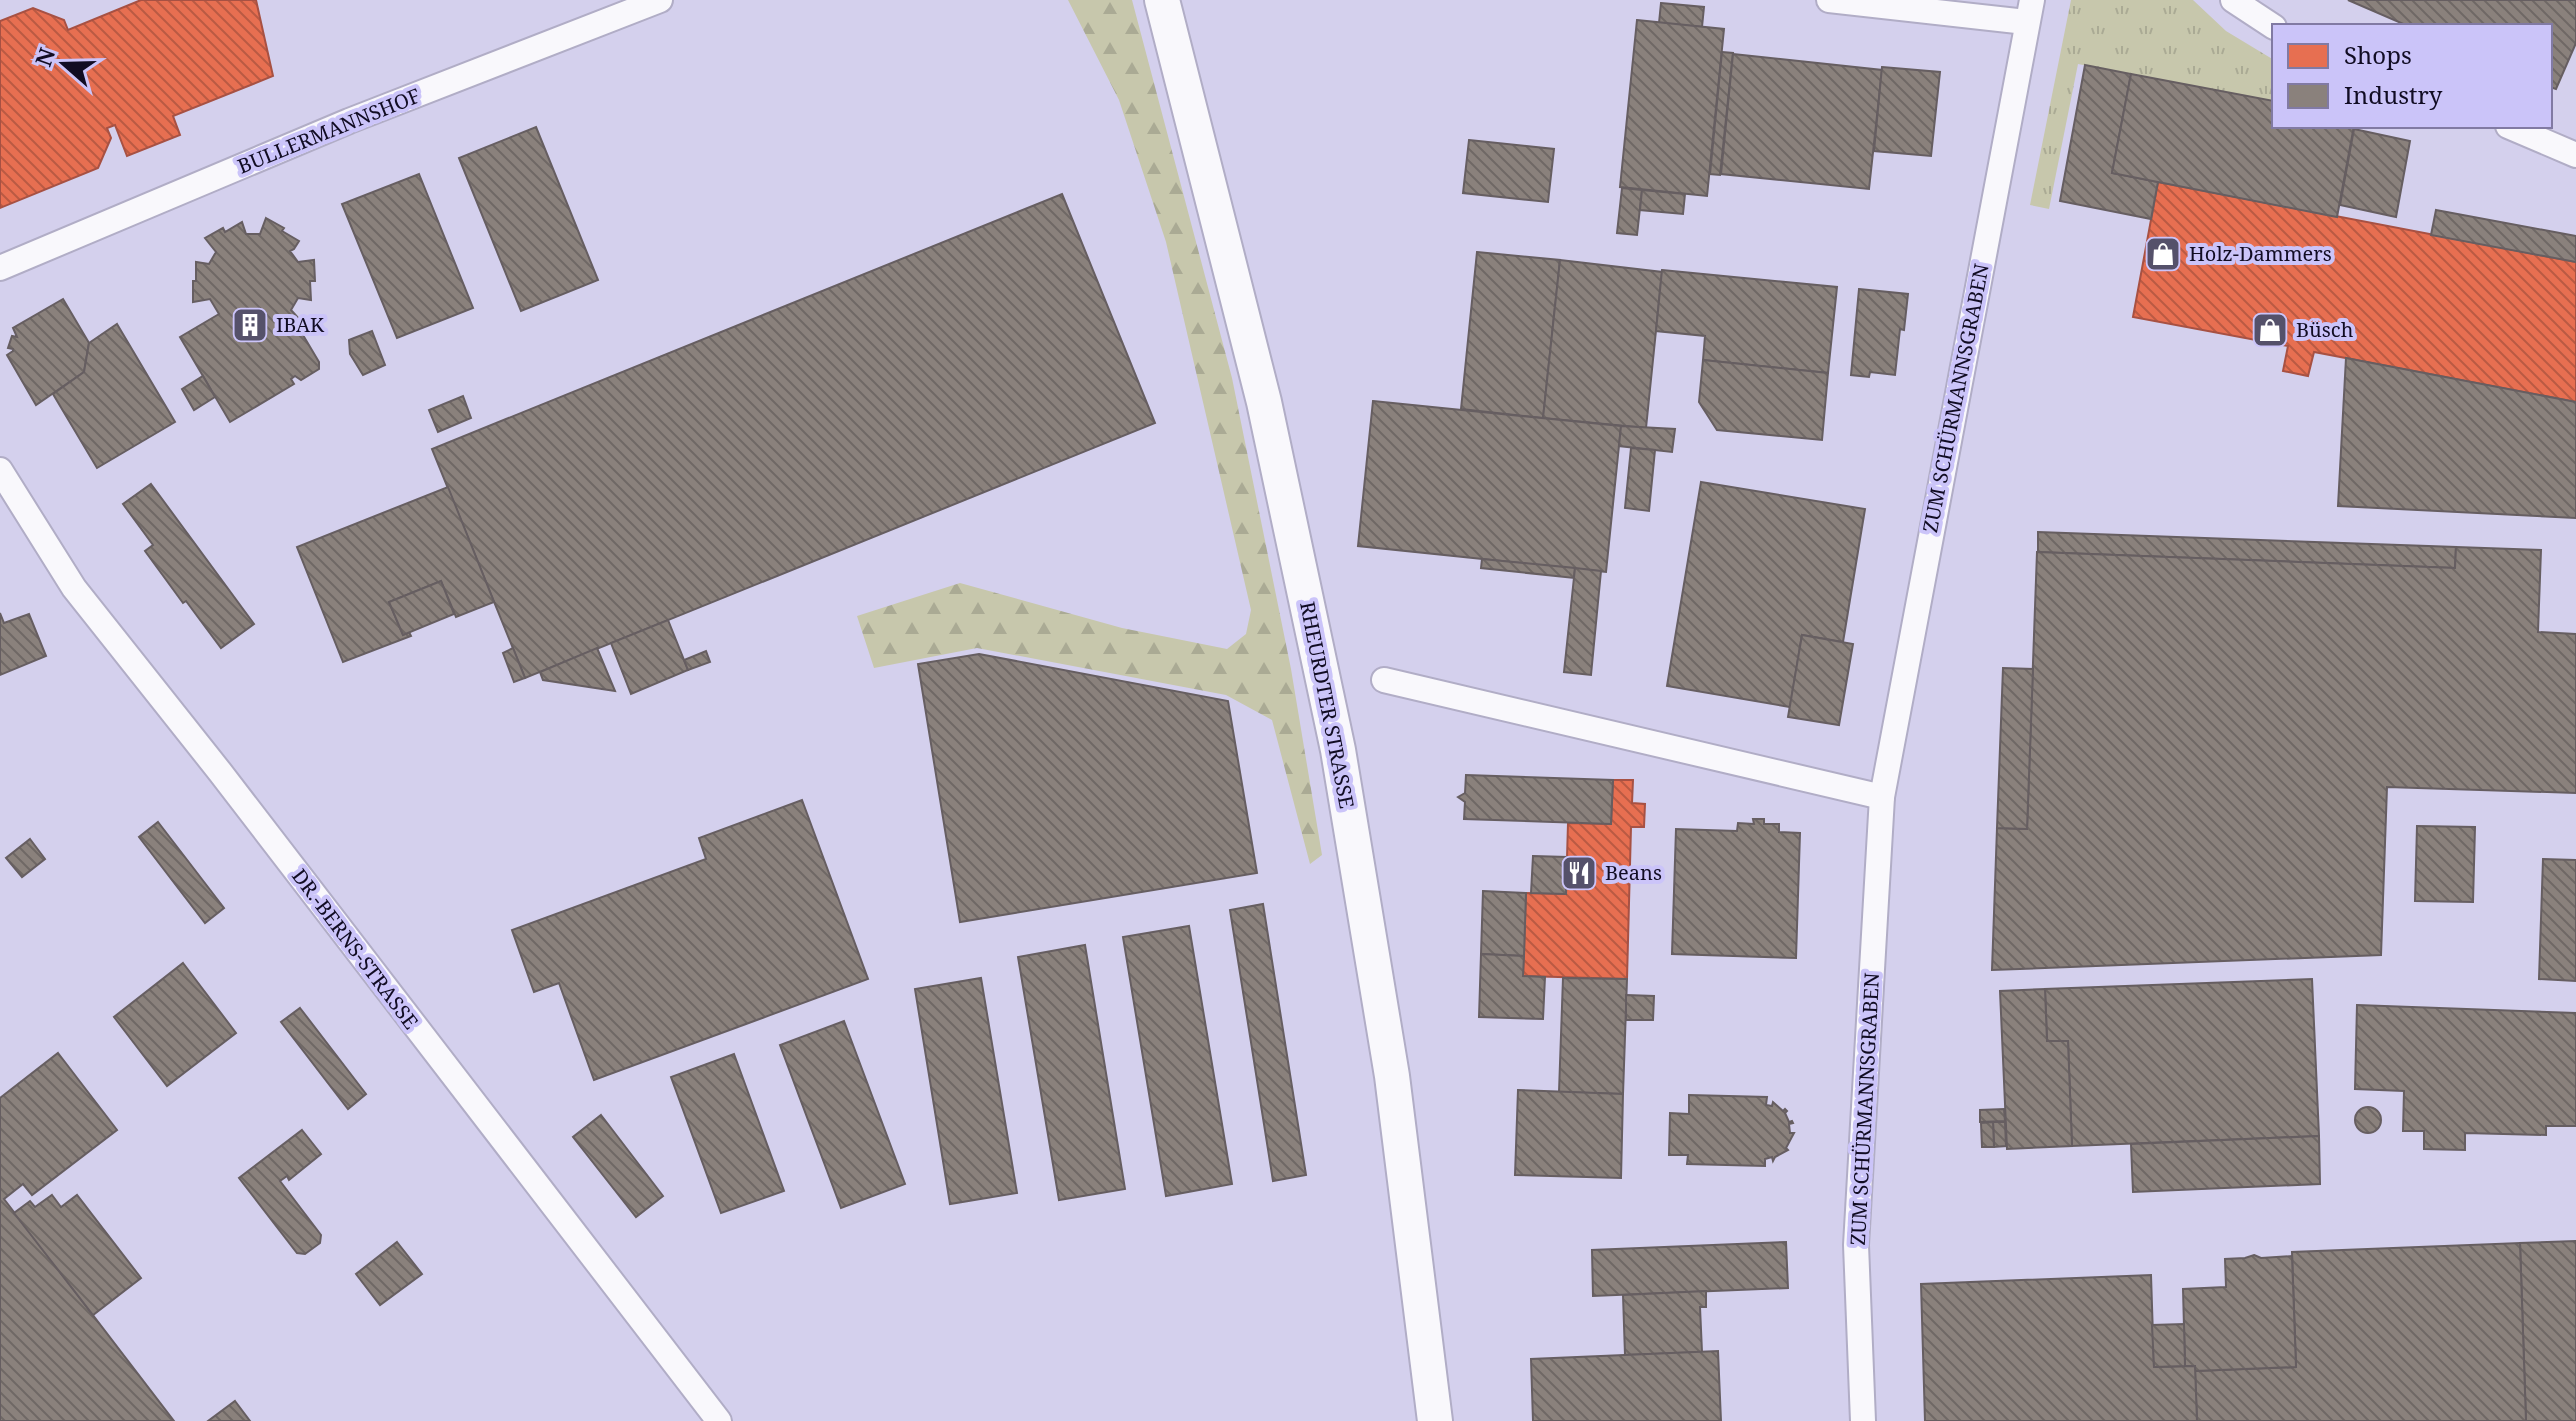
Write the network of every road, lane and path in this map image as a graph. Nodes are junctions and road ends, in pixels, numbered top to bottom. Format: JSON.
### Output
{"nodes":[{"id":1,"x":1162,"y":0,"type":"edge"},
{"id":2,"x":1829,"y":0,"type":"edge"},
{"id":3,"x":2233,"y":0,"type":"edge"},
{"id":4,"x":647,"y":2,"type":"edge"},
{"id":5,"x":2029,"y":11,"type":"edge"},
{"id":6,"x":2272,"y":26,"type":"edge"},
{"id":7,"x":2513,"y":128,"type":"edge"},
{"id":8,"x":2576,"y":155,"type":"edge"},
{"id":9,"x":0,"y":268,"type":"edge"},
{"id":10,"x":0,"y":470,"type":"edge"},
{"id":11,"x":1384,"y":680,"type":"dead end"},
{"id":12,"x":1882,"y":797,"type":"junction"},
{"id":13,"x":719,"y":1421,"type":"edge"},
{"id":14,"x":1435,"y":1421,"type":"edge"},
{"id":15,"x":1863,"y":1421,"type":"edge"}],
"edges":[{"from":1,"to":14,"type":"main road","name":"RHEURDTER STRASSE"},
{"from":2,"to":5,"type":"street"},
{"from":3,"to":6,"type":"street"},
{"from":4,"to":9,"type":"street","name":"BULLERMANNSHOF"},
{"from":5,"to":12,"type":"street","name":"ZUM SCHÜRMANNSGRABEN"},
{"from":7,"to":8,"type":"street"},
{"from":10,"to":13,"type":"street","name":"DR.-BERNS-STRASSE"},
{"from":11,"to":12,"type":"street"},
{"from":12,"to":15,"type":"street","name":"ZUM SCHÜRMANNSGRABEN"}]}
